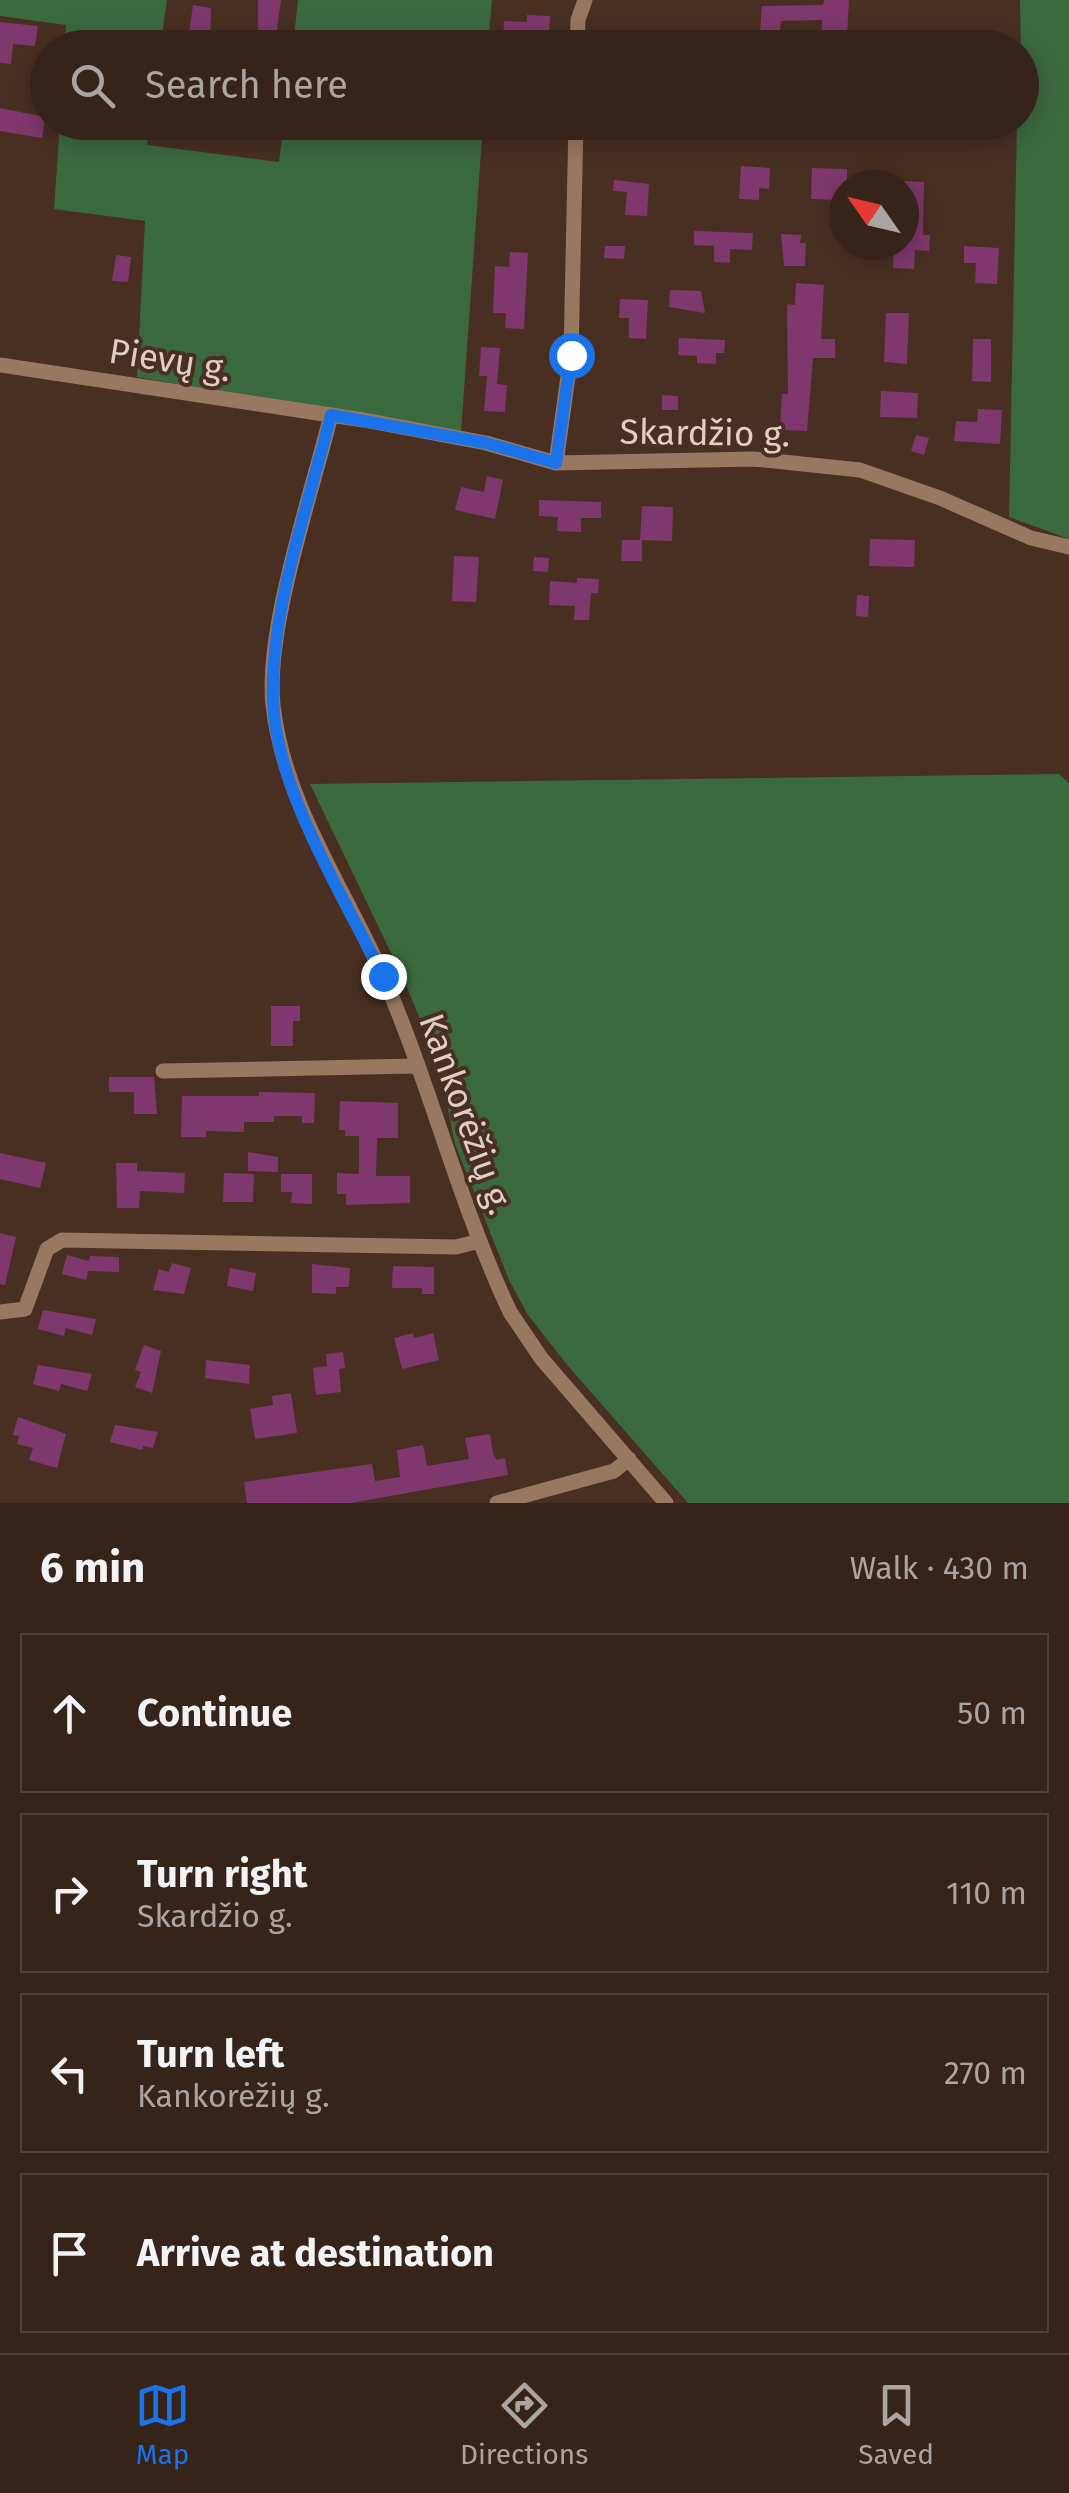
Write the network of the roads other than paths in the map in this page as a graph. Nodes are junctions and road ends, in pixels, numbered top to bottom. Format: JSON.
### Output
{"nodes":[{"id":1,"x":584,"y":0,"type":"edge"},
{"id":2,"x":578,"y":30,"type":"edge"},
{"id":3,"x":576,"y":140,"type":"edge"},
{"id":4,"x":0,"y":365,"type":"edge"},
{"id":5,"x":331,"y":415,"type":"junction"},
{"id":6,"x":556,"y":463,"type":"junction"},
{"id":7,"x":1069,"y":547,"type":"edge"},
{"id":8,"x":416,"y":1066,"type":"junction"},
{"id":9,"x":162,"y":1071,"type":"dead end"},
{"id":10,"x":480,"y":1241,"type":"junction"},
{"id":11,"x":0,"y":1312,"type":"edge"},
{"id":12,"x":629,"y":1460,"type":"junction"},
{"id":13,"x":497,"y":1503,"type":"edge"},
{"id":14,"x":666,"y":1503,"type":"edge"}],
"edges":[{"from":1,"to":2,"type":"street"},
{"from":3,"to":6,"type":"street"},
{"from":4,"to":5,"type":"street","name":"Pievų g."},
{"from":5,"to":6,"type":"street","name":"Skardžio g."},
{"from":5,"to":8,"type":"street","name":"Kankorėžių g."},
{"from":6,"to":7,"type":"street","name":"Skardžio g."},
{"from":8,"to":9,"type":"street"},
{"from":8,"to":10,"type":"street","name":"Kankorėžių g."},
{"from":10,"to":11,"type":"street"},
{"from":10,"to":12,"type":"street","name":"Kankorėžių g."},
{"from":12,"to":13,"type":"street"},
{"from":12,"to":14,"type":"street","name":"Kankorėžių g."}]}
